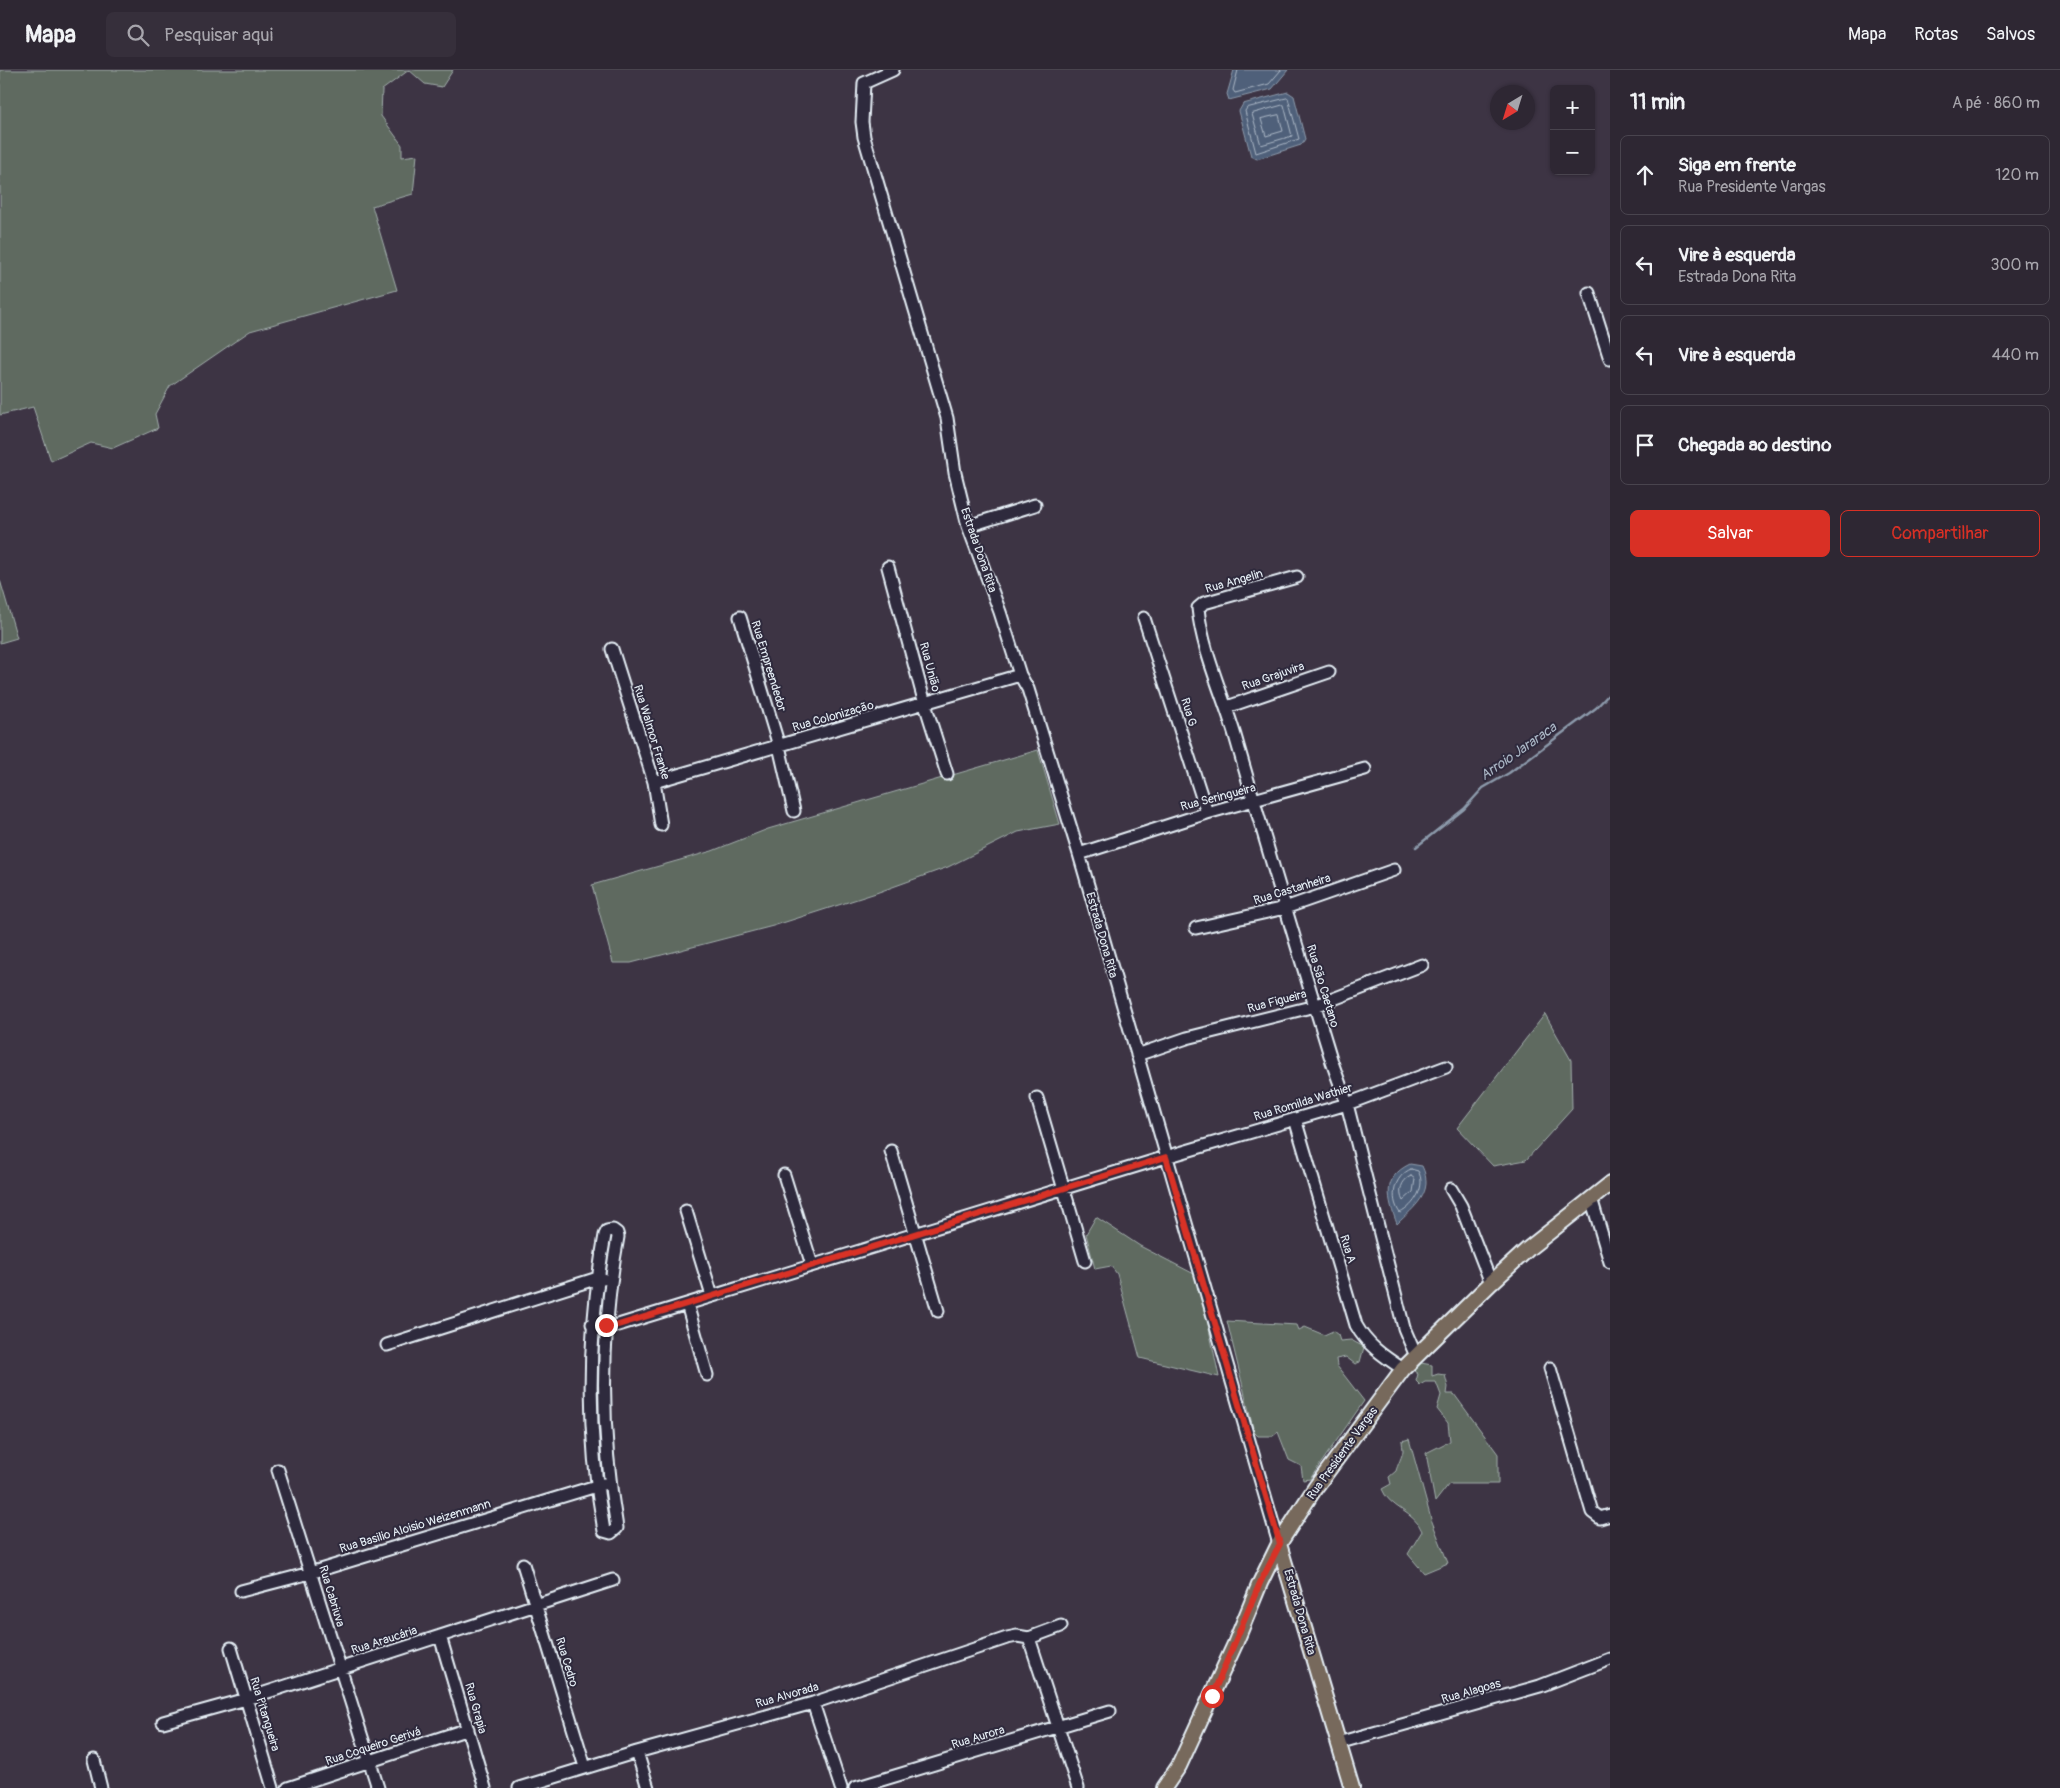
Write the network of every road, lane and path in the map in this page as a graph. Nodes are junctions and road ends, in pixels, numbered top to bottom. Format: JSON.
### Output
{"nodes":[{"id":1,"x":893,"y":70,"type":"edge"},
{"id":2,"x":1589,"y":293,"type":"dead end"},
{"id":3,"x":1610,"y":359,"type":"edge"},
{"id":4,"x":1035,"y":505,"type":"dead end"},
{"id":5,"x":968,"y":526,"type":"junction"},
{"id":6,"x":888,"y":567,"type":"dead end"},
{"id":7,"x":1297,"y":577,"type":"dead end"},
{"id":8,"x":740,"y":617,"type":"dead end"},
{"id":9,"x":1144,"y":618,"type":"dead end"},
{"id":10,"x":1200,"y":626,"type":"joint"},
{"id":11,"x":612,"y":649,"type":"dead end"},
{"id":12,"x":1329,"y":672,"type":"dead end"},
{"id":13,"x":1020,"y":675,"type":"junction"},
{"id":14,"x":925,"y":704,"type":"junction"},
{"id":15,"x":1227,"y":707,"type":"junction"},
{"id":16,"x":779,"y":746,"type":"junction"},
{"id":17,"x":1365,"y":768,"type":"dead end"},
{"id":18,"x":947,"y":774,"type":"dead end"},
{"id":19,"x":654,"y":782,"type":"junction"},
{"id":20,"x":1253,"y":802,"type":"junction"},
{"id":21,"x":794,"y":811,"type":"dead end"},
{"id":22,"x":1207,"y":813,"type":"junction"},
{"id":23,"x":661,"y":825,"type":"dead end"},
{"id":24,"x":1079,"y":854,"type":"junction"},
{"id":25,"x":1394,"y":870,"type":"dead end"},
{"id":26,"x":1285,"y":908,"type":"junction"},
{"id":27,"x":1196,"y":928,"type":"dead end"},
{"id":28,"x":1422,"y":965,"type":"dead end"},
{"id":29,"x":1315,"y":1006,"type":"junction"},
{"id":30,"x":1137,"y":1055,"type":"junction"},
{"id":31,"x":1446,"y":1067,"type":"dead end"},
{"id":32,"x":1037,"y":1098,"type":"dead end"},
{"id":33,"x":1347,"y":1104,"type":"junction"},
{"id":34,"x":1295,"y":1119,"type":"junction"},
{"id":35,"x":891,"y":1151,"type":"dead end"},
{"id":36,"x":1166,"y":1157,"type":"junction"},
{"id":37,"x":784,"y":1175,"type":"dead end"},
{"id":38,"x":1610,"y":1184,"type":"edge"},
{"id":39,"x":1063,"y":1188,"type":"junction"},
{"id":40,"x":1451,"y":1189,"type":"dead end"},
{"id":41,"x":1591,"y":1198,"type":"junction"},
{"id":42,"x":686,"y":1211,"type":"dead end"},
{"id":43,"x":915,"y":1234,"type":"junction"},
{"id":44,"x":1085,"y":1261,"type":"dead end"},
{"id":45,"x":1610,"y":1262,"type":"edge"},
{"id":46,"x":812,"y":1265,"type":"junction"},
{"id":47,"x":598,"y":1278,"type":"junction"},
{"id":48,"x":611,"y":1280,"type":"junction"},
{"id":49,"x":1491,"y":1283,"type":"junction"},
{"id":50,"x":712,"y":1296,"type":"junction"},
{"id":51,"x":686,"y":1304,"type":"junction"},
{"id":52,"x":938,"y":1311,"type":"dead end"},
{"id":53,"x":592,"y":1324,"type":"junction"},
{"id":54,"x":606,"y":1325,"type":"junction"},
{"id":55,"x":388,"y":1345,"type":"dead end"},
{"id":56,"x":1416,"y":1356,"type":"junction"},
{"id":57,"x":1550,"y":1368,"type":"dead end"},
{"id":58,"x":1403,"y":1369,"type":"junction"},
{"id":59,"x":707,"y":1375,"type":"dead end"},
{"id":60,"x":278,"y":1470,"type":"dead end"},
{"id":61,"x":610,"y":1483,"type":"junction"},
{"id":62,"x":596,"y":1484,"type":"junction"},
{"id":63,"x":1605,"y":1516,"type":"edge"},
{"id":64,"x":1280,"y":1544,"type":"junction"},
{"id":65,"x":523,"y":1564,"type":"dead end"},
{"id":66,"x":310,"y":1573,"type":"junction"},
{"id":67,"x":613,"y":1580,"type":"dead end"},
{"id":68,"x":241,"y":1591,"type":"dead end"},
{"id":69,"x":535,"y":1604,"type":"junction"},
{"id":70,"x":1060,"y":1626,"type":"dead end"},
{"id":71,"x":440,"y":1636,"type":"junction"},
{"id":72,"x":1029,"y":1638,"type":"junction"},
{"id":73,"x":231,"y":1648,"type":"dead end"},
{"id":74,"x":1610,"y":1659,"type":"edge"},
{"id":75,"x":340,"y":1669,"type":"junction"},
{"id":76,"x":246,"y":1699,"type":"junction"},
{"id":77,"x":813,"y":1703,"type":"junction"},
{"id":78,"x":1110,"y":1711,"type":"dead end"},
{"id":79,"x":163,"y":1722,"type":"dead end"},
{"id":80,"x":1059,"y":1726,"type":"junction"},
{"id":81,"x":468,"y":1729,"type":"junction"},
{"id":82,"x":1338,"y":1743,"type":"junction"},
{"id":83,"x":637,"y":1752,"type":"junction"},
{"id":84,"x":94,"y":1760,"type":"dead end"},
{"id":85,"x":370,"y":1762,"type":"junction"},
{"id":86,"x":586,"y":1767,"type":"junction"},
{"id":87,"x":97,"y":1787,"type":"edge"},
{"id":88,"x":273,"y":1788,"type":"edge"},
{"id":89,"x":288,"y":1788,"type":"edge"},
{"id":90,"x":378,"y":1788,"type":"edge"},
{"id":91,"x":485,"y":1788,"type":"edge"},
{"id":92,"x":519,"y":1788,"type":"edge"},
{"id":93,"x":648,"y":1788,"type":"edge"},
{"id":94,"x":841,"y":1788,"type":"edge"},
{"id":95,"x":855,"y":1788,"type":"edge"},
{"id":96,"x":1078,"y":1788,"type":"edge"},
{"id":97,"x":1164,"y":1788,"type":"edge"},
{"id":98,"x":1352,"y":1788,"type":"edge"}],
"edges":[{"from":1,"to":5,"type":"street","name":"Estrada Dona Rita"},
{"from":2,"to":3,"type":"street"},
{"from":4,"to":5,"type":"street"},
{"from":5,"to":13,"type":"street","name":"Estrada Dona Rita"},
{"from":6,"to":14,"type":"street","name":"Rua União"},
{"from":7,"to":10,"type":"street","name":"Rua Angelin"},
{"from":8,"to":16,"type":"street","name":"Rua Empreendedor"},
{"from":9,"to":22,"type":"street","name":"Rua G"},
{"from":10,"to":15,"type":"street","name":"Rua São Caetano"},
{"from":11,"to":19,"type":"street","name":"Rua Walmor Franke"},
{"from":12,"to":15,"type":"street","name":"Rua Grajuvira"},
{"from":13,"to":14,"type":"street","name":"Rua Colonização"},
{"from":13,"to":24,"type":"street","name":"Estrada Dona Rita"},
{"from":14,"to":16,"type":"street","name":"Rua Colonização"},
{"from":14,"to":18,"type":"street","name":"Rua União"},
{"from":15,"to":20,"type":"street","name":"Rua São Caetano"},
{"from":16,"to":19,"type":"street","name":"Rua Colonização"},
{"from":16,"to":21,"type":"street","name":"Rua Empreendedor"},
{"from":17,"to":20,"type":"street","name":"Rua Seringueira"},
{"from":19,"to":23,"type":"street","name":"Rua Walmor Franke"},
{"from":20,"to":22,"type":"street","name":"Rua Seringueira"},
{"from":20,"to":26,"type":"street","name":"Rua São Caetano"},
{"from":22,"to":24,"type":"street","name":"Rua Seringueira"},
{"from":24,"to":30,"type":"street","name":"Estrada Dona Rita"},
{"from":25,"to":26,"type":"street","name":"Rua Castanheira"},
{"from":26,"to":27,"type":"street","name":"Rua Castanheira"},
{"from":26,"to":29,"type":"street","name":"Rua São Caetano"},
{"from":28,"to":29,"type":"street","name":"Rua Figueira"},
{"from":29,"to":30,"type":"street","name":"Rua Figueira"},
{"from":29,"to":33,"type":"street","name":"Rua São Caetano"},
{"from":30,"to":36,"type":"street","name":"Estrada Dona Rita"},
{"from":31,"to":33,"type":"street","name":"Rua Romilda Wathier"},
{"from":32,"to":39,"type":"street"},
{"from":33,"to":34,"type":"street","name":"Rua Romilda Wathier"},
{"from":33,"to":56,"type":"street","name":"Rua São Caetano"},
{"from":34,"to":36,"type":"street","name":"Rua Romilda Wathier"},
{"from":34,"to":58,"type":"street","name":"Rua A"},
{"from":35,"to":43,"type":"street"},
{"from":36,"to":39,"type":"street","name":"Rua Romilda Wathier"},
{"from":36,"to":64,"type":"street","name":"Estrada Dona Rita"},
{"from":37,"to":46,"type":"street"},
{"from":38,"to":41,"type":"main road","name":"Rua Presidente Vargas"},
{"from":39,"to":43,"type":"street","name":"Rua Romilda Wathier"},
{"from":39,"to":44,"type":"street"},
{"from":40,"to":49,"type":"street"},
{"from":41,"to":45,"type":"street"},
{"from":41,"to":49,"type":"main road","name":"Rua Presidente Vargas"},
{"from":42,"to":50,"type":"street"},
{"from":43,"to":46,"type":"street","name":"Rua Romilda Wathier"},
{"from":43,"to":52,"type":"street"},
{"from":46,"to":50,"type":"street","name":"Rua Romilda Wathier"},
{"from":47,"to":48,"type":"street"},
{"from":47,"to":48,"type":"street"},
{"from":47,"to":53,"type":"street"},
{"from":47,"to":55,"type":"street"},
{"from":48,"to":54,"type":"street"},
{"from":49,"to":56,"type":"main road","name":"Rua Presidente Vargas"},
{"from":50,"to":51,"type":"street","name":"Rua Romilda Wathier"},
{"from":51,"to":54,"type":"street","name":"Rua Romilda Wathier"},
{"from":51,"to":59,"type":"street"},
{"from":53,"to":54,"type":"street","name":"Rua Romilda Wathier"},
{"from":53,"to":62,"type":"street"},
{"from":54,"to":61,"type":"street"},
{"from":56,"to":58,"type":"main road","name":"Rua Presidente Vargas"},
{"from":57,"to":63,"type":"street"},
{"from":58,"to":64,"type":"main road","name":"Rua Presidente Vargas"},
{"from":60,"to":66,"type":"street","name":"Rua Cabriuva"},
{"from":61,"to":62,"type":"street","name":"Rua Basilio Aloisio Weizenmann"},
{"from":61,"to":62,"type":"street"},
{"from":62,"to":66,"type":"street","name":"Rua Basilio Aloisio Weizenmann"},
{"from":64,"to":82,"type":"main road","name":"Estrada Dona Rita"},
{"from":64,"to":97,"type":"main road","name":"Rua Presidente Vargas"},
{"from":65,"to":69,"type":"street","name":"Rua Cedro"},
{"from":66,"to":68,"type":"street","name":"Rua Basilio Aloisio Weizenmann"},
{"from":66,"to":75,"type":"street","name":"Rua Cabriuva"},
{"from":67,"to":69,"type":"street","name":"Rua Araucária"},
{"from":69,"to":71,"type":"street","name":"Rua Araucária"},
{"from":69,"to":86,"type":"street","name":"Rua Cedro"},
{"from":70,"to":72,"type":"street","name":"Rua Alvorada"},
{"from":71,"to":75,"type":"street","name":"Rua Araucária"},
{"from":71,"to":81,"type":"street","name":"Rua Grapia"},
{"from":72,"to":77,"type":"street","name":"Rua Alvorada"},
{"from":72,"to":80,"type":"street"},
{"from":73,"to":76,"type":"street","name":"Rua Pitangueira"},
{"from":74,"to":82,"type":"street","name":"Rua Alagoas"},
{"from":75,"to":76,"type":"street","name":"Rua Araucária"},
{"from":75,"to":85,"type":"street","name":"Rua Cabriuva"},
{"from":76,"to":79,"type":"street","name":"Rua Araucária"},
{"from":76,"to":88,"type":"street","name":"Rua Pitangueira"},
{"from":77,"to":83,"type":"street","name":"Rua Alvorada"},
{"from":77,"to":94,"type":"street"},
{"from":78,"to":80,"type":"street","name":"Rua Aurora"},
{"from":80,"to":95,"type":"street","name":"Rua Aurora"},
{"from":80,"to":96,"type":"street"},
{"from":81,"to":85,"type":"street","name":"Rua Coqueiro Gerivá"},
{"from":81,"to":91,"type":"street","name":"Rua Grapia"},
{"from":82,"to":98,"type":"main road","name":"Estrada Dona Rita"},
{"from":83,"to":86,"type":"street","name":"Rua Alvorada"},
{"from":83,"to":93,"type":"street"},
{"from":84,"to":87,"type":"street"},
{"from":85,"to":89,"type":"street","name":"Rua Coqueiro Gerivá"},
{"from":85,"to":90,"type":"street","name":"Rua Cabriuva"},
{"from":86,"to":92,"type":"street","name":"Rua Alvorada"}]}
